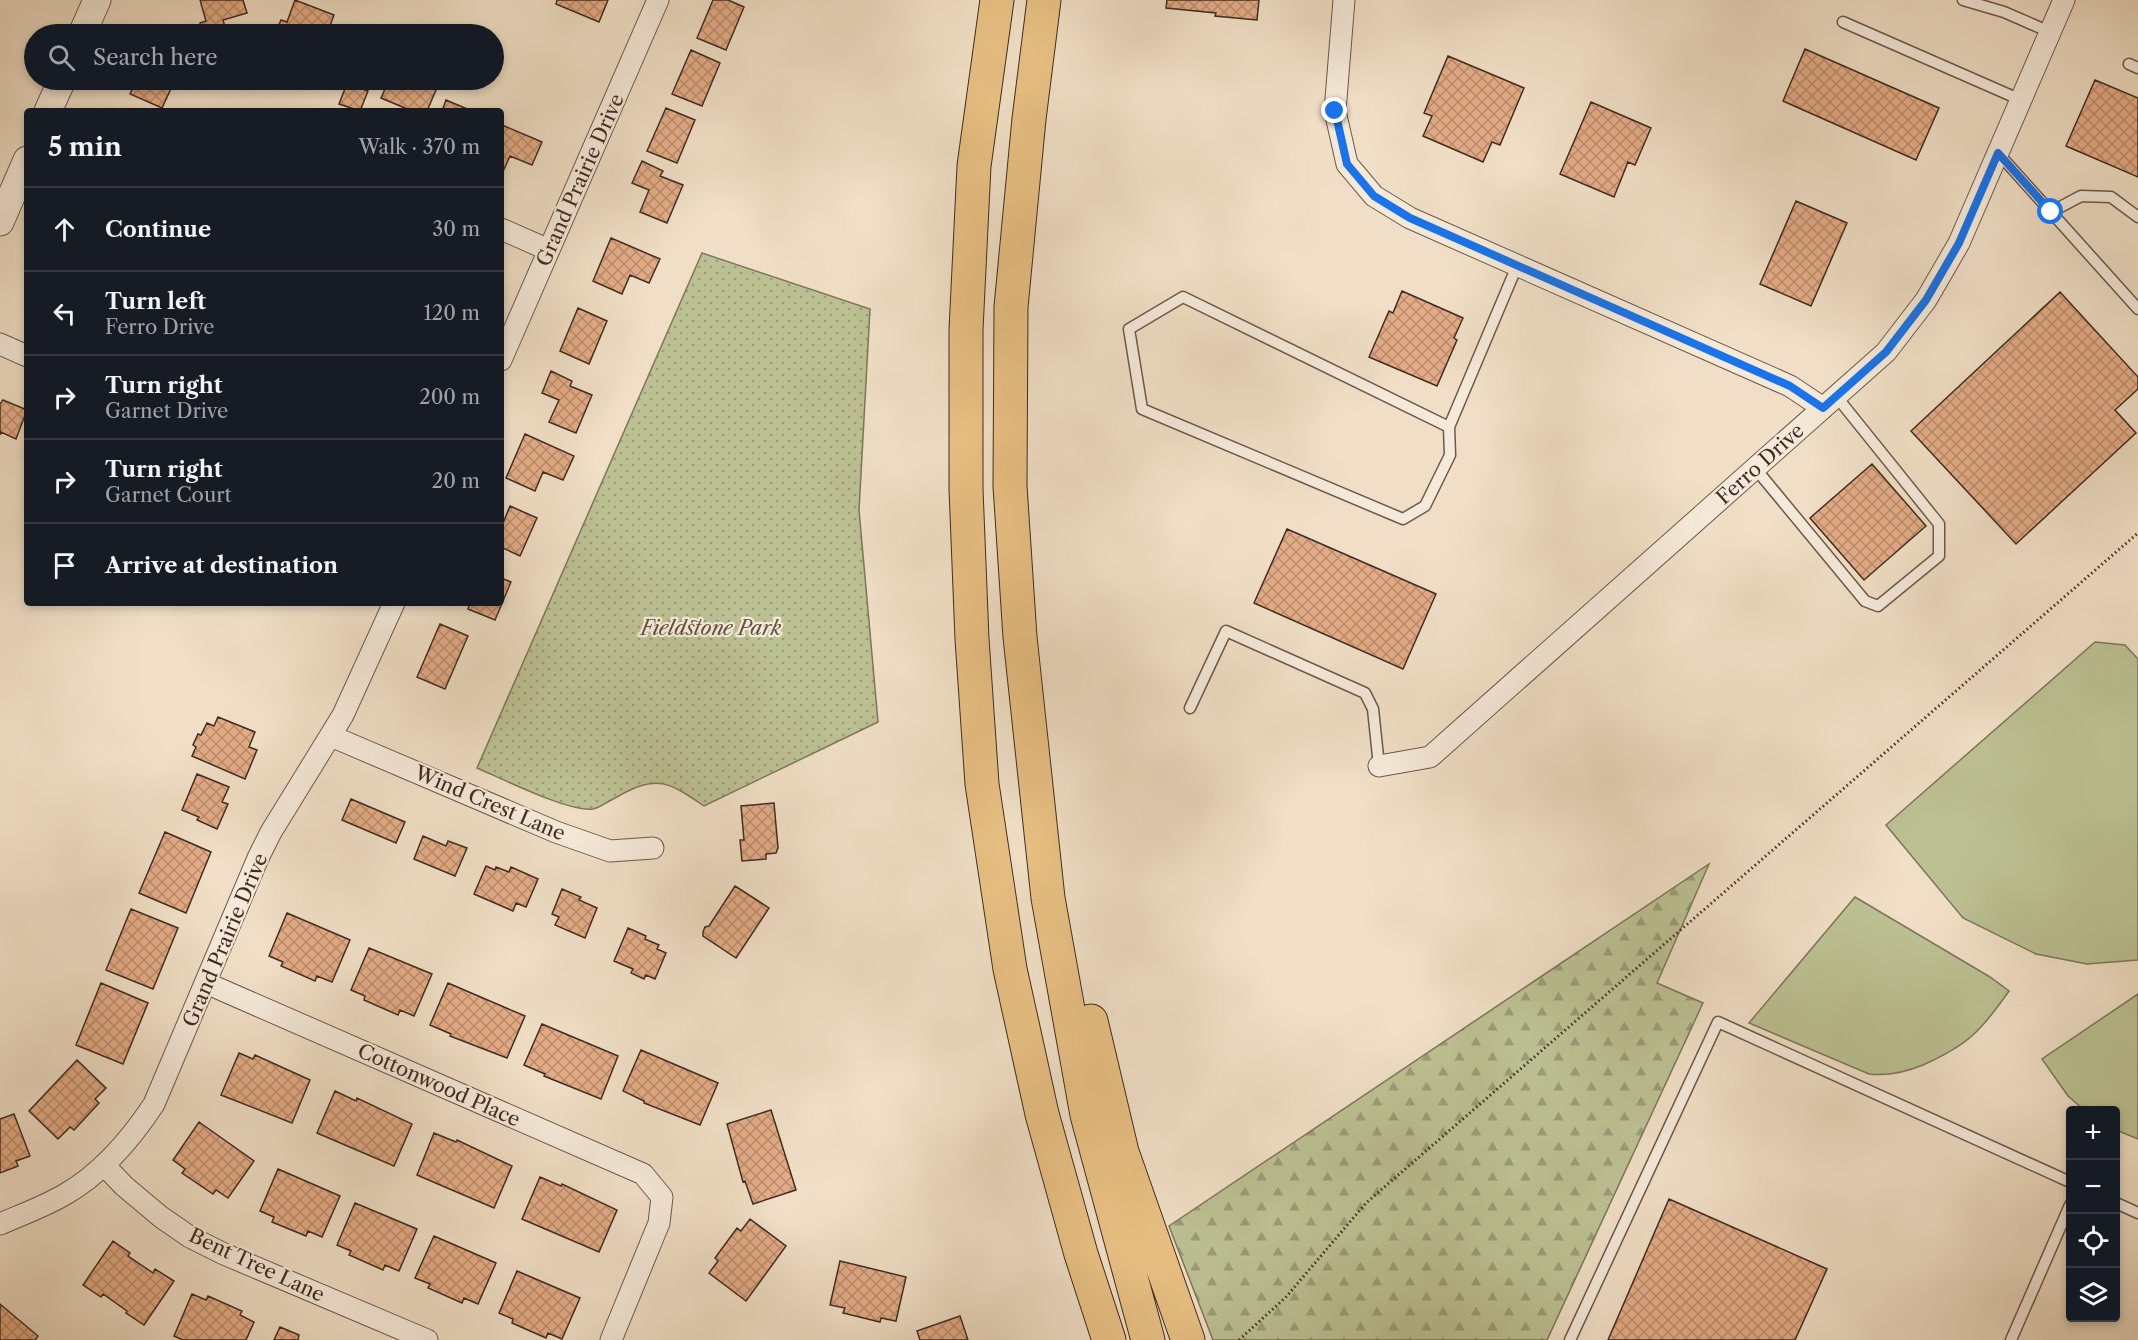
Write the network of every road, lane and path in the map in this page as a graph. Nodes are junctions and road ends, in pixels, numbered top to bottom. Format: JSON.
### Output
{"nodes":[{"id":1,"x":97,"y":0,"type":"edge"},
{"id":2,"x":658,"y":0,"type":"edge"},
{"id":3,"x":997,"y":0,"type":"edge"},
{"id":4,"x":1044,"y":0,"type":"edge"},
{"id":5,"x":1344,"y":0,"type":"edge"},
{"id":6,"x":1964,"y":0,"type":"edge"},
{"id":7,"x":2064,"y":0,"type":"edge"},
{"id":8,"x":1843,"y":22,"type":"dead end"},
{"id":9,"x":86,"y":24,"type":"edge"},
{"id":10,"x":2050,"y":32,"type":"junction"},
{"id":11,"x":57,"y":90,"type":"edge"},
{"id":12,"x":2021,"y":100,"type":"junction"},
{"id":13,"x":49,"y":108,"type":"edge"},
{"id":14,"x":1998,"y":153,"type":"junction"},
{"id":15,"x":24,"y":167,"type":"edge"},
{"id":16,"x":2051,"y":212,"type":"junction"},
{"id":17,"x":2138,"y":217,"type":"edge"},
{"id":18,"x":0,"y":222,"type":"edge"},
{"id":19,"x":504,"y":230,"type":"edge"},
{"id":20,"x":549,"y":250,"type":"junction"},
{"id":21,"x":1517,"y":266,"type":"junction"},
{"id":22,"x":2138,"y":309,"type":"edge"},
{"id":23,"x":0,"y":344,"type":"edge"},
{"id":24,"x":504,"y":353,"type":"edge"},
{"id":25,"x":24,"y":355,"type":"edge"},
{"id":26,"x":1830,"y":402,"type":"junction"},
{"id":27,"x":1449,"y":427,"type":"junction"},
{"id":28,"x":1755,"y":468,"type":"junction"},
{"id":29,"x":2138,"y":533,"type":"edge"},
{"id":30,"x":393,"y":606,"type":"edge"},
{"id":31,"x":1190,"y":708,"type":"dead end"},
{"id":32,"x":331,"y":736,"type":"junction"},
{"id":33,"x":1379,"y":766,"type":"joint"},
{"id":34,"x":1036,"y":792,"type":"junction"},
{"id":35,"x":653,"y":848,"type":"dead end"},
{"id":36,"x":207,"y":984,"type":"junction"},
{"id":37,"x":104,"y":1164,"type":"junction"},
{"id":38,"x":2066,"y":1180,"type":"edge"},
{"id":39,"x":2120,"y":1205,"type":"edge"},
{"id":40,"x":2138,"y":1213,"type":"edge"},
{"id":41,"x":2066,"y":1214,"type":"edge"},
{"id":42,"x":0,"y":1224,"type":"edge"},
{"id":43,"x":1081,"y":1254,"type":"junction"},
{"id":44,"x":427,"y":1340,"type":"edge"},
{"id":45,"x":611,"y":1340,"type":"edge"},
{"id":46,"x":1094,"y":1340,"type":"edge"},
{"id":47,"x":1109,"y":1340,"type":"edge"},
{"id":48,"x":1148,"y":1340,"type":"edge"},
{"id":49,"x":1188,"y":1340,"type":"edge"},
{"id":50,"x":1239,"y":1340,"type":"edge"},
{"id":51,"x":1570,"y":1340,"type":"edge"},
{"id":52,"x":2011,"y":1340,"type":"edge"}],
"edges":[{"from":1,"to":9,"type":"street"},
{"from":2,"to":20,"type":"street","name":"Grand Prairie Drive"},
{"from":3,"to":43,"type":"highway"},
{"from":4,"to":34,"type":"highway"},
{"from":5,"to":21,"type":"street"},
{"from":6,"to":10,"type":"lane"},
{"from":7,"to":10,"type":"street","name":"Ferro Drive"},
{"from":8,"to":12,"type":"lane"},
{"from":10,"to":12,"type":"street","name":"Ferro Drive"},
{"from":11,"to":13,"type":"street"},
{"from":12,"to":14,"type":"street","name":"Ferro Drive"},
{"from":14,"to":16,"type":"lane"},
{"from":14,"to":26,"type":"street","name":"Ferro Drive"},
{"from":15,"to":18,"type":"street"},
{"from":16,"to":17,"type":"lane"},
{"from":16,"to":22,"type":"lane"},
{"from":19,"to":20,"type":"street"},
{"from":20,"to":24,"type":"street","name":"Grand Prairie Drive"},
{"from":21,"to":26,"type":"street"},
{"from":21,"to":27,"type":"lane"},
{"from":23,"to":25,"type":"street"},
{"from":26,"to":28,"type":"street","name":"Ferro Drive"},
{"from":26,"to":28,"type":"lane"},
{"from":27,"to":27,"type":"lane"},
{"from":28,"to":33,"type":"street","name":"Ferro Drive"},
{"from":29,"to":50,"type":"path"},
{"from":30,"to":32,"type":"street","name":"Grand Prairie Drive"},
{"from":31,"to":33,"type":"lane"},
{"from":32,"to":35,"type":"street","name":"Wind Crest Lane"},
{"from":32,"to":36,"type":"street","name":"Grand Prairie Drive"},
{"from":34,"to":48,"type":"highway"},
{"from":34,"to":49,"type":"highway"},
{"from":36,"to":37,"type":"street","name":"Grand Prairie Drive"},
{"from":36,"to":45,"type":"street","name":"Cottonwood Place"},
{"from":37,"to":42,"type":"street","name":"Grand Prairie Drive"},
{"from":37,"to":44,"type":"street","name":"Bent Tree Lane"},
{"from":38,"to":51,"type":"lane"},
{"from":39,"to":40,"type":"lane"},
{"from":41,"to":52,"type":"lane"},
{"from":43,"to":46,"type":"highway"},
{"from":43,"to":47,"type":"highway"}]}
